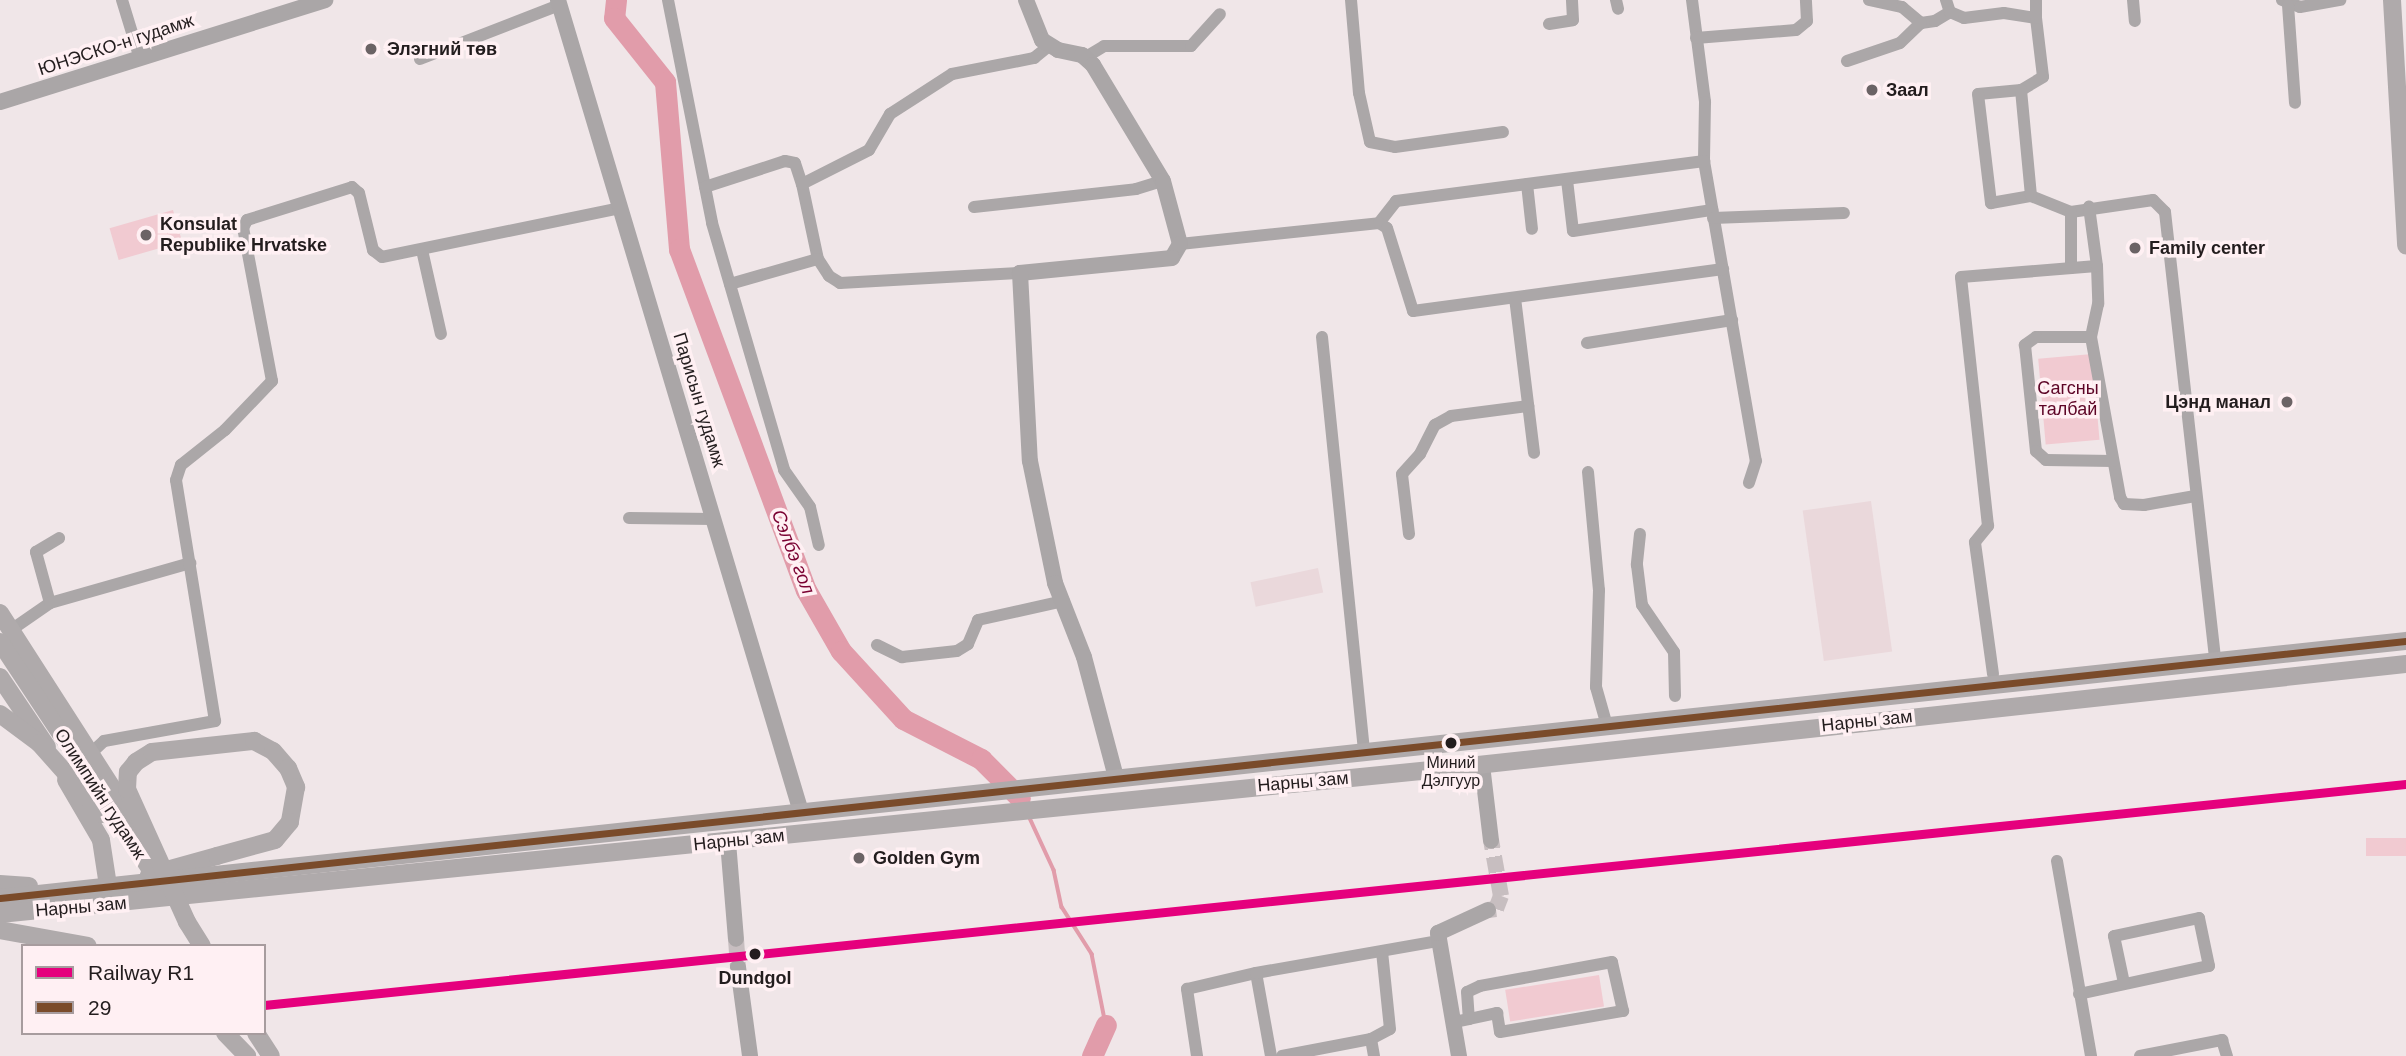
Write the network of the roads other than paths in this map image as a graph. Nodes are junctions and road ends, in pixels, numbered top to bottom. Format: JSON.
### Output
{"nodes":[{"id":1,"x":122,"y":0,"type":"edge"},
{"id":2,"x":325,"y":0,"type":"edge"},
{"id":3,"x":668,"y":0,"type":"edge"},
{"id":4,"x":1026,"y":0,"type":"edge"},
{"id":5,"x":1350,"y":0,"type":"edge"},
{"id":6,"x":1572,"y":0,"type":"edge"},
{"id":7,"x":1692,"y":0,"type":"edge"},
{"id":8,"x":1806,"y":0,"type":"edge"},
{"id":9,"x":1869,"y":0,"type":"edge"},
{"id":10,"x":2036,"y":0,"type":"edge"},
{"id":11,"x":2133,"y":0,"type":"edge"},
{"id":12,"x":2340,"y":0,"type":"edge"},
{"id":13,"x":2392,"y":0,"type":"edge"},
{"id":14,"x":558,"y":3,"type":"edge"},
{"id":15,"x":1901,"y":3,"type":"edge"},
{"id":16,"x":2285,"y":3,"type":"edge"},
{"id":17,"x":1948,"y":6,"type":"edge"},
{"id":18,"x":2004,"y":6,"type":"edge"},
{"id":19,"x":1220,"y":14,"type":"dead end"},
{"id":20,"x":2036,"y":18,"type":"junction"},
{"id":21,"x":2135,"y":21,"type":"dead end"},
{"id":22,"x":1921,"y":23,"type":"junction"},
{"id":23,"x":1549,"y":24,"type":"dead end"},
{"id":24,"x":1696,"y":38,"type":"junction"},
{"id":25,"x":1049,"y":46,"type":"junction"},
{"id":26,"x":1086,"y":57,"type":"junction"},
{"id":27,"x":140,"y":59,"type":"junction"},
{"id":28,"x":420,"y":59,"type":"dead end"},
{"id":29,"x":1847,"y":61,"type":"dead end"},
{"id":30,"x":2021,"y":90,"type":"junction"},
{"id":31,"x":0,"y":102,"type":"edge"},
{"id":32,"x":2295,"y":103,"type":"dead end"},
{"id":33,"x":1503,"y":132,"type":"dead end"},
{"id":34,"x":1704,"y":161,"type":"junction"},
{"id":35,"x":1567,"y":180,"type":"junction"},
{"id":36,"x":1163,"y":181,"type":"junction"},
{"id":37,"x":802,"y":184,"type":"junction"},
{"id":38,"x":1527,"y":184,"type":"junction"},
{"id":39,"x":705,"y":187,"type":"junction"},
{"id":40,"x":2031,"y":196,"type":"junction"},
{"id":41,"x":974,"y":207,"type":"dead end"},
{"id":42,"x":621,"y":208,"type":"junction"},
{"id":43,"x":2089,"y":208,"type":"junction"},
{"id":44,"x":2071,"y":212,"type":"junction"},
{"id":45,"x":1844,"y":213,"type":"dead end"},
{"id":46,"x":1713,"y":214,"type":"junction"},
{"id":47,"x":1379,"y":223,"type":"junction"},
{"id":48,"x":1532,"y":229,"type":"dead end"},
{"id":49,"x":1180,"y":244,"type":"junction"},
{"id":50,"x":2406,"y":246,"type":"edge"},
{"id":51,"x":422,"y":250,"type":"junction"},
{"id":52,"x":818,"y":259,"type":"junction"},
{"id":53,"x":2097,"y":266,"type":"junction"},
{"id":54,"x":2071,"y":268,"type":"junction"},
{"id":55,"x":1723,"y":269,"type":"junction"},
{"id":56,"x":1020,"y":273,"type":"junction"},
{"id":57,"x":730,"y":284,"type":"junction"},
{"id":58,"x":1515,"y":298,"type":"junction"},
{"id":59,"x":1732,"y":320,"type":"junction"},
{"id":60,"x":441,"y":334,"type":"dead end"},
{"id":61,"x":1322,"y":337,"type":"dead end"},
{"id":62,"x":2091,"y":337,"type":"junction"},
{"id":63,"x":1587,"y":342,"type":"dead end"},
{"id":64,"x":1528,"y":406,"type":"junction"},
{"id":65,"x":1534,"y":453,"type":"dead end"},
{"id":66,"x":2113,"y":461,"type":"junction"},
{"id":67,"x":1588,"y":472,"type":"dead end"},
{"id":68,"x":1749,"y":483,"type":"dead end"},
{"id":69,"x":2195,"y":496,"type":"junction"},
{"id":70,"x":629,"y":518,"type":"dead end"},
{"id":71,"x":714,"y":519,"type":"junction"},
{"id":72,"x":1409,"y":534,"type":"dead end"},
{"id":73,"x":1640,"y":534,"type":"dead end"},
{"id":74,"x":59,"y":538,"type":"dead end"},
{"id":75,"x":819,"y":545,"type":"dead end"},
{"id":76,"x":190,"y":562,"type":"junction"},
{"id":77,"x":1064,"y":601,"type":"junction"},
{"id":78,"x":50,"y":603,"type":"junction"},
{"id":79,"x":0,"y":613,"type":"edge"},
{"id":80,"x":5,"y":636,"type":"edge"},
{"id":81,"x":2406,"y":640,"type":"edge"},
{"id":82,"x":877,"y":645,"type":"dead end"},
{"id":83,"x":2215,"y":661,"type":"junction"},
{"id":84,"x":2406,"y":664,"type":"edge"},
{"id":85,"x":1993,"y":674,"type":"dead end"},
{"id":86,"x":0,"y":677,"type":"edge"},
{"id":87,"x":1934,"y":692,"type":"junction"},
{"id":88,"x":1675,"y":696,"type":"dead end"},
{"id":89,"x":53,"y":698,"type":"junction"},
{"id":90,"x":1937,"y":713,"type":"junction"},
{"id":91,"x":0,"y":714,"type":"edge"},
{"id":92,"x":26,"y":717,"type":"junction"},
{"id":93,"x":1607,"y":726,"type":"junction"},
{"id":94,"x":74,"y":730,"type":"junction"},
{"id":95,"x":47,"y":747,"type":"junction"},
{"id":96,"x":1367,"y":752,"type":"junction"},
{"id":97,"x":89,"y":754,"type":"junction"},
{"id":98,"x":1478,"y":765,"type":"junction"},
{"id":99,"x":1374,"y":776,"type":"junction"},
{"id":100,"x":1116,"y":777,"type":"junction"},
{"id":101,"x":801,"y":812,"type":"junction"},
{"id":102,"x":557,"y":839,"type":"junction"},
{"id":103,"x":1488,"y":840,"type":"tunnel mouth"},
{"id":104,"x":531,"y":841,"type":"junction"},
{"id":105,"x":728,"y":842,"type":"junction"},
{"id":106,"x":139,"y":853,"type":"junction"},
{"id":107,"x":558,"y":860,"type":"junction"},
{"id":108,"x":2057,"y":861,"type":"dead end"},
{"id":109,"x":537,"y":863,"type":"junction"},
{"id":110,"x":255,"y":872,"type":"junction"},
{"id":111,"x":169,"y":875,"type":"junction"},
{"id":112,"x":0,"y":884,"type":"edge"},
{"id":113,"x":113,"y":886,"type":"junction"},
{"id":114,"x":88,"y":888,"type":"junction"},
{"id":115,"x":257,"y":892,"type":"junction"},
{"id":116,"x":0,"y":898,"type":"edge"},
{"id":117,"x":1488,"y":910,"type":"dead end"},
{"id":118,"x":0,"y":914,"type":"edge"},
{"id":119,"x":187,"y":922,"type":"junction"},
{"id":120,"x":0,"y":930,"type":"edge"},
{"id":121,"x":736,"y":939,"type":"tunnel mouth"},
{"id":122,"x":1437,"y":941,"type":"junction"},
{"id":123,"x":77,"y":944,"type":"edge"},
{"id":124,"x":201,"y":944,"type":"edge"},
{"id":125,"x":1382,"y":951,"type":"junction"},
{"id":126,"x":738,"y":967,"type":"tunnel mouth"},
{"id":127,"x":1256,"y":973,"type":"junction"},
{"id":128,"x":2124,"y":983,"type":"junction"},
{"id":129,"x":2079,"y":994,"type":"junction"},
{"id":130,"x":1469,"y":1019,"type":"junction"},
{"id":131,"x":1452,"y":1021,"type":"junction"},
{"id":132,"x":227,"y":1035,"type":"edge"},
{"id":133,"x":258,"y":1035,"type":"edge"},
{"id":134,"x":1371,"y":1039,"type":"junction"},
{"id":135,"x":247,"y":1056,"type":"edge"},
{"id":136,"x":271,"y":1056,"type":"edge"},
{"id":137,"x":750,"y":1056,"type":"edge"},
{"id":138,"x":1197,"y":1056,"type":"edge"},
{"id":139,"x":1271,"y":1056,"type":"edge"},
{"id":140,"x":1282,"y":1056,"type":"edge"},
{"id":141,"x":1374,"y":1056,"type":"edge"},
{"id":142,"x":1459,"y":1056,"type":"edge"},
{"id":143,"x":2091,"y":1056,"type":"edge"},
{"id":144,"x":2140,"y":1056,"type":"edge"},
{"id":145,"x":2227,"y":1056,"type":"edge"}],
"edges":[{"from":1,"to":27,"type":"street"},
{"from":2,"to":27,"type":"street","name":"ЮНЭСКО-н гудамж"},
{"from":3,"to":39,"type":"street"},
{"from":4,"to":25,"type":"street"},
{"from":5,"to":33,"type":"street"},
{"from":6,"to":23,"type":"street"},
{"from":7,"to":24,"type":"street"},
{"from":8,"to":24,"type":"street"},
{"from":9,"to":15,"type":"street"},
{"from":10,"to":20,"type":"street"},
{"from":11,"to":21,"type":"street"},
{"from":12,"to":16,"type":"street"},
{"from":13,"to":50,"type":"main road"},
{"from":14,"to":28,"type":"street"},
{"from":14,"to":42,"type":"street","name":"Парисын гудамж"},
{"from":15,"to":22,"type":"street"},
{"from":16,"to":32,"type":"street"},
{"from":17,"to":18,"type":"street"},
{"from":17,"to":22,"type":"street"},
{"from":18,"to":20,"type":"street"},
{"from":19,"to":26,"type":"street"},
{"from":20,"to":30,"type":"street"},
{"from":22,"to":29,"type":"street"},
{"from":24,"to":34,"type":"street"},
{"from":25,"to":26,"type":"street"},
{"from":25,"to":37,"type":"street"},
{"from":26,"to":36,"type":"street"},
{"from":27,"to":31,"type":"street","name":"ЮНЭСКО-н гудамж"},
{"from":30,"to":40,"type":"street"},
{"from":30,"to":40,"type":"street"},
{"from":34,"to":35,"type":"street"},
{"from":34,"to":46,"type":"street"},
{"from":35,"to":38,"type":"street"},
{"from":35,"to":46,"type":"street"},
{"from":36,"to":41,"type":"street"},
{"from":36,"to":49,"type":"street"},
{"from":37,"to":39,"type":"street"},
{"from":37,"to":52,"type":"street"},
{"from":38,"to":47,"type":"street"},
{"from":38,"to":48,"type":"street"},
{"from":39,"to":57,"type":"street"},
{"from":40,"to":44,"type":"street"},
{"from":42,"to":51,"type":"street"},
{"from":42,"to":71,"type":"street","name":"Парисын гудамж"},
{"from":43,"to":44,"type":"street"},
{"from":43,"to":53,"type":"street"},
{"from":43,"to":69,"type":"street"},
{"from":44,"to":54,"type":"street"},
{"from":45,"to":46,"type":"street"},
{"from":46,"to":55,"type":"street"},
{"from":47,"to":49,"type":"street"},
{"from":47,"to":58,"type":"street"},
{"from":49,"to":56,"type":"street"},
{"from":51,"to":60,"type":"street"},
{"from":51,"to":76,"type":"street"},
{"from":52,"to":56,"type":"street"},
{"from":52,"to":57,"type":"street"},
{"from":53,"to":54,"type":"street"},
{"from":53,"to":62,"type":"street"},
{"from":54,"to":85,"type":"street"},
{"from":55,"to":58,"type":"street"},
{"from":55,"to":59,"type":"street"},
{"from":56,"to":77,"type":"street"},
{"from":57,"to":75,"type":"street"},
{"from":58,"to":64,"type":"street"},
{"from":59,"to":63,"type":"street"},
{"from":59,"to":68,"type":"street"},
{"from":61,"to":96,"type":"street"},
{"from":62,"to":66,"type":"street"},
{"from":62,"to":66,"type":"street"},
{"from":64,"to":65,"type":"street"},
{"from":64,"to":72,"type":"street"},
{"from":66,"to":69,"type":"street"},
{"from":67,"to":93,"type":"street"},
{"from":69,"to":83,"type":"street"},
{"from":70,"to":71,"type":"street"},
{"from":71,"to":101,"type":"street","name":"Парисын гудамж"},
{"from":73,"to":88,"type":"street"},
{"from":74,"to":78,"type":"street"},
{"from":76,"to":78,"type":"street"},
{"from":76,"to":97,"type":"street"},
{"from":77,"to":82,"type":"street"},
{"from":77,"to":100,"type":"street"},
{"from":78,"to":80,"type":"street"},
{"from":79,"to":80,"type":"main road"},
{"from":80,"to":89,"type":"main road"},
{"from":80,"to":106,"type":"main road","name":"Олимпийн гудамж","bridge":true},
{"from":81,"to":83,"type":"main road","name":"Нарны зам"},
{"from":83,"to":87,"type":"main road","name":"Нарны зам"},
{"from":84,"to":90,"type":"main road","name":"Нарны зам"},
{"from":86,"to":92,"type":"main road"},
{"from":87,"to":90,"type":"main road"},
{"from":87,"to":93,"type":"main road","name":"Нарны зам"},
{"from":89,"to":92,"type":"main road"},
{"from":89,"to":94,"type":"main road"},
{"from":90,"to":98,"type":"main road","name":"Нарны зам"},
{"from":91,"to":106,"type":"main road","bridge":true},
{"from":92,"to":95,"type":"main road"},
{"from":93,"to":96,"type":"main road","name":"Нарны зам"},
{"from":94,"to":95,"type":"main road"},
{"from":94,"to":97,"type":"main road"},
{"from":95,"to":113,"type":"main road"},
{"from":96,"to":99,"type":"main road"},
{"from":96,"to":100,"type":"main road","name":"Нарны зам"},
{"from":97,"to":111,"type":"main road"},
{"from":98,"to":99,"type":"main road","name":"Нарны зам"},
{"from":98,"to":103,"type":"street"},
{"from":99,"to":105,"type":"main road","name":"Нарны зам"},
{"from":100,"to":101,"type":"main road","name":"Нарны зам"},
{"from":101,"to":102,"type":"main road","name":"Нарны зам"},
{"from":102,"to":104,"type":"main road","name":"Нарны зам"},
{"from":102,"to":107,"type":"main road"},
{"from":104,"to":109,"type":"main road"},
{"from":104,"to":110,"type":"main road","name":"Нарны зам"},
{"from":105,"to":107,"type":"main road","name":"Нарны зам"},
{"from":105,"to":121,"type":"street"},
{"from":106,"to":119,"type":"main road","name":"Олимпийн гудамж","bridge":true},
{"from":107,"to":109,"type":"main road","name":"Нарны зам"},
{"from":108,"to":129,"type":"street"},
{"from":109,"to":115,"type":"main road","name":"Нарны зам"},
{"from":110,"to":111,"type":"main road","name":"Нарны зам"},
{"from":110,"to":115,"type":"main road"},
{"from":111,"to":113,"type":"main road","name":"Нарны зам"},
{"from":111,"to":119,"type":"main road","bridge":true},
{"from":112,"to":114,"type":"main road"},
{"from":113,"to":114,"type":"main road","name":"Нарны зам"},
{"from":114,"to":116,"type":"main road","name":"Нарны зам"},
{"from":115,"to":118,"type":"main road","name":"Нарны зам"},
{"from":117,"to":122,"type":"street"},
{"from":119,"to":124,"type":"main road","name":"Олимпийн гудамж"},
{"from":120,"to":123,"type":"main road"},
{"from":122,"to":125,"type":"street"},
{"from":122,"to":131,"type":"street"},
{"from":125,"to":127,"type":"street"},
{"from":125,"to":134,"type":"street"},
{"from":126,"to":137,"type":"street"},
{"from":127,"to":138,"type":"street"},
{"from":127,"to":139,"type":"street"},
{"from":128,"to":128,"type":"street"},
{"from":128,"to":129,"type":"street"},
{"from":129,"to":143,"type":"street"},
{"from":130,"to":130,"type":"street"},
{"from":130,"to":131,"type":"street"},
{"from":131,"to":142,"type":"street"},
{"from":132,"to":135,"type":"main road"},
{"from":133,"to":136,"type":"main road"},
{"from":134,"to":140,"type":"street"},
{"from":134,"to":141,"type":"street"},
{"from":144,"to":145,"type":"street"}]}
